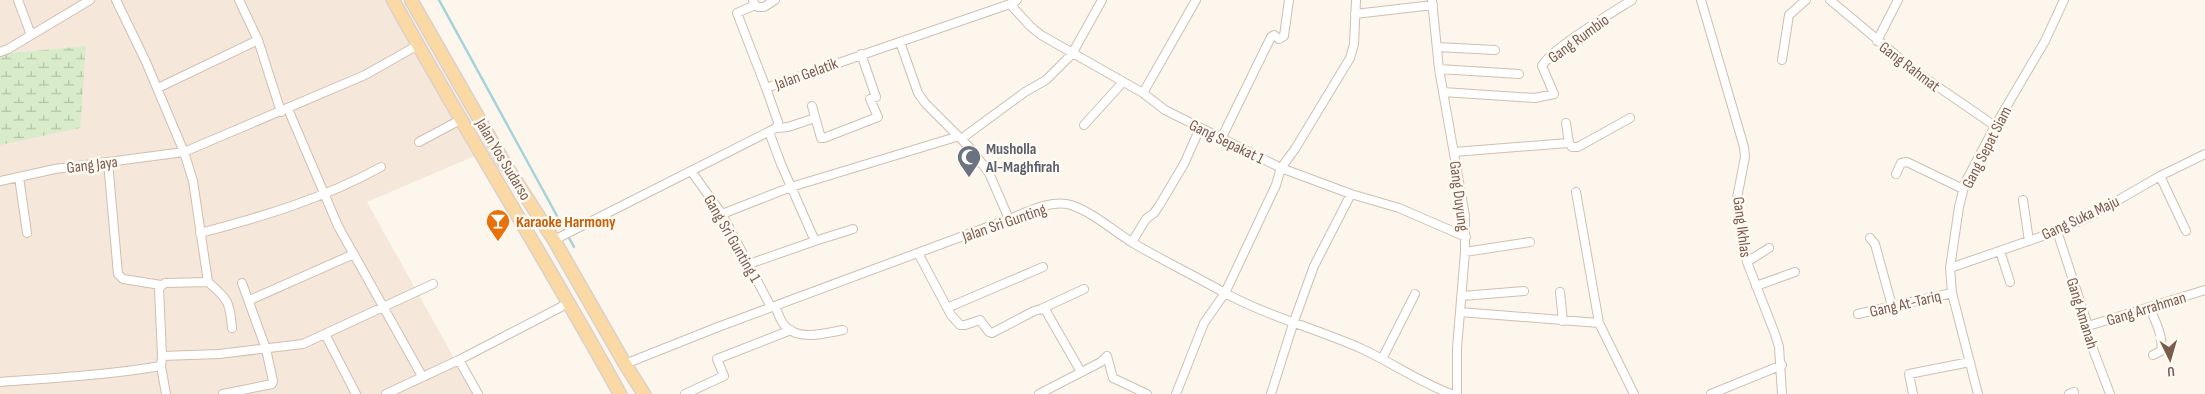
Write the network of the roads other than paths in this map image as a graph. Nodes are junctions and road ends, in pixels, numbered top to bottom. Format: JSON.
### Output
{"nodes":[{"id":1,"x":18,"y":0,"type":"edge"},
{"id":2,"x":90,"y":0,"type":"edge"},
{"id":3,"x":116,"y":0,"type":"edge"},
{"id":4,"x":239,"y":0,"type":"edge"},
{"id":5,"x":393,"y":0,"type":"edge"},
{"id":6,"x":411,"y":0,"type":"edge"},
{"id":7,"x":775,"y":0,"type":"edge"},
{"id":8,"x":1102,"y":0,"type":"edge"},
{"id":9,"x":1196,"y":0,"type":"edge"},
{"id":10,"x":1289,"y":0,"type":"edge"},
{"id":11,"x":1356,"y":0,"type":"edge"},
{"id":12,"x":1632,"y":0,"type":"edge"},
{"id":13,"x":1701,"y":0,"type":"edge"},
{"id":14,"x":1806,"y":0,"type":"edge"},
{"id":15,"x":1830,"y":0,"type":"edge"},
{"id":16,"x":1898,"y":0,"type":"edge"},
{"id":17,"x":2064,"y":0,"type":"edge"},
{"id":18,"x":754,"y":2,"type":"edge"},
{"id":19,"x":1013,"y":2,"type":"edge"},
{"id":20,"x":1433,"y":2,"type":"edge"},
{"id":21,"x":1355,"y":14,"type":"junction"},
{"id":22,"x":31,"y":35,"type":"junction"},
{"id":23,"x":258,"y":40,"type":"junction"},
{"id":24,"x":1877,"y":41,"type":"junction"},
{"id":25,"x":900,"y":42,"type":"junction"},
{"id":26,"x":418,"y":45,"type":"junction"},
{"id":27,"x":1437,"y":47,"type":"junction"},
{"id":28,"x":1495,"y":50,"type":"dead end"},
{"id":29,"x":0,"y":52,"type":"edge"},
{"id":30,"x":862,"y":54,"type":"junction"},
{"id":31,"x":1072,"y":54,"type":"junction"},
{"id":32,"x":1782,"y":60,"type":"dead end"},
{"id":33,"x":1439,"y":69,"type":"junction"},
{"id":34,"x":1519,"y":74,"type":"dead end"},
{"id":35,"x":1123,"y":82,"type":"junction"},
{"id":36,"x":158,"y":88,"type":"junction"},
{"id":37,"x":766,"y":88,"type":"junction"},
{"id":38,"x":1443,"y":92,"type":"junction"},
{"id":39,"x":1144,"y":93,"type":"junction"},
{"id":40,"x":812,"y":106,"type":"dead end"},
{"id":41,"x":285,"y":111,"type":"junction"},
{"id":42,"x":815,"y":118,"type":"junction"},
{"id":43,"x":1630,"y":118,"type":"dead end"},
{"id":44,"x":460,"y":120,"type":"junction"},
{"id":45,"x":1566,"y":123,"type":"dead end"},
{"id":46,"x":1084,"y":125,"type":"dead end"},
{"id":47,"x":1995,"y":126,"type":"junction"},
{"id":48,"x":776,"y":128,"type":"junction"},
{"id":49,"x":1200,"y":128,"type":"junction"},
{"id":50,"x":769,"y":132,"type":"junction"},
{"id":51,"x":1222,"y":137,"type":"junction"},
{"id":52,"x":958,"y":138,"type":"junction"},
{"id":53,"x":419,"y":142,"type":"dead end"},
{"id":54,"x":1569,"y":143,"type":"junction"},
{"id":55,"x":184,"y":152,"type":"junction"},
{"id":56,"x":1454,"y":152,"type":"junction"},
{"id":57,"x":2205,"y":154,"type":"edge"},
{"id":58,"x":108,"y":162,"type":"junction"},
{"id":59,"x":505,"y":164,"type":"junction"},
{"id":60,"x":381,"y":167,"type":"dead end"},
{"id":61,"x":1281,"y":168,"type":"junction"},
{"id":62,"x":691,"y":171,"type":"junction"},
{"id":63,"x":491,"y":172,"type":"junction"},
{"id":64,"x":1896,"y":174,"type":"dead end"},
{"id":65,"x":2160,"y":176,"type":"junction"},
{"id":66,"x":19,"y":177,"type":"junction"},
{"id":67,"x":0,"y":181,"type":"edge"},
{"id":68,"x":791,"y":187,"type":"junction"},
{"id":69,"x":1963,"y":188,"type":"junction"},
{"id":70,"x":1576,"y":192,"type":"dead end"},
{"id":71,"x":324,"y":193,"type":"junction"},
{"id":72,"x":1351,"y":194,"type":"junction"},
{"id":73,"x":2023,"y":200,"type":"dead end"},
{"id":74,"x":722,"y":214,"type":"junction"},
{"id":75,"x":1009,"y":219,"type":"junction"},
{"id":76,"x":853,"y":229,"type":"dead end"},
{"id":77,"x":2057,"y":231,"type":"junction"},
{"id":78,"x":2186,"y":231,"type":"dead end"},
{"id":79,"x":27,"y":233,"type":"dead end"},
{"id":80,"x":200,"y":233,"type":"junction"},
{"id":81,"x":1466,"y":237,"type":"junction"},
{"id":82,"x":559,"y":238,"type":"junction"},
{"id":83,"x":1870,"y":238,"type":"dead end"},
{"id":84,"x":815,"y":241,"type":"junction"},
{"id":85,"x":2029,"y":241,"type":"junction"},
{"id":86,"x":1132,"y":242,"type":"junction"},
{"id":87,"x":1530,"y":242,"type":"dead end"},
{"id":88,"x":1769,"y":248,"type":"dead end"},
{"id":89,"x":2000,"y":251,"type":"junction"},
{"id":90,"x":1465,"y":252,"type":"junction"},
{"id":91,"x":918,"y":253,"type":"junction"},
{"id":92,"x":354,"y":254,"type":"junction"},
{"id":93,"x":1747,"y":262,"type":"junction"},
{"id":94,"x":748,"y":264,"type":"junction"},
{"id":95,"x":1042,"y":267,"type":"dead end"},
{"id":96,"x":1950,"y":268,"type":"junction"},
{"id":97,"x":1794,"y":272,"type":"dead end"},
{"id":98,"x":208,"y":282,"type":"junction"},
{"id":99,"x":2010,"y":282,"type":"dead end"},
{"id":100,"x":242,"y":283,"type":"dead end"},
{"id":101,"x":434,"y":284,"type":"dead end"},
{"id":102,"x":161,"y":285,"type":"junction"},
{"id":103,"x":1756,"y":286,"type":"junction"},
{"id":104,"x":1084,"y":289,"type":"dead end"},
{"id":105,"x":2205,"y":290,"type":"edge"},
{"id":106,"x":1524,"y":291,"type":"dead end"},
{"id":107,"x":1560,"y":292,"type":"dead end"},
{"id":108,"x":1225,"y":293,"type":"junction"},
{"id":109,"x":1952,"y":293,"type":"junction"},
{"id":110,"x":1416,"y":294,"type":"dead end"},
{"id":111,"x":1462,"y":296,"type":"junction"},
{"id":112,"x":250,"y":300,"type":"junction"},
{"id":113,"x":568,"y":301,"type":"junction"},
{"id":114,"x":773,"y":306,"type":"junction"},
{"id":115,"x":1892,"y":306,"type":"junction"},
{"id":116,"x":382,"y":307,"type":"junction"},
{"id":117,"x":947,"y":308,"type":"junction"},
{"id":118,"x":2150,"y":308,"type":"junction"},
{"id":119,"x":1040,"y":309,"type":"junction"},
{"id":120,"x":1460,"y":312,"type":"junction"},
{"id":121,"x":1858,"y":314,"type":"dead end"},
{"id":122,"x":1563,"y":321,"type":"junction"},
{"id":123,"x":1599,"y":323,"type":"junction"},
{"id":124,"x":1293,"y":324,"type":"junction"},
{"id":125,"x":2088,"y":326,"type":"junction"},
{"id":126,"x":232,"y":328,"type":"dead end"},
{"id":127,"x":791,"y":330,"type":"junction"},
{"id":128,"x":843,"y":330,"type":"dead end"},
{"id":129,"x":325,"y":334,"type":"junction"},
{"id":130,"x":266,"y":349,"type":"junction"},
{"id":131,"x":2152,"y":354,"type":"dead end"},
{"id":132,"x":162,"y":356,"type":"junction"},
{"id":133,"x":1382,"y":359,"type":"junction"},
{"id":134,"x":459,"y":360,"type":"junction"},
{"id":135,"x":1970,"y":362,"type":"junction"},
{"id":136,"x":625,"y":364,"type":"junction"},
{"id":137,"x":1782,"y":365,"type":"junction"},
{"id":138,"x":162,"y":366,"type":"junction"},
{"id":139,"x":1081,"y":372,"type":"junction"},
{"id":140,"x":422,"y":376,"type":"junction"},
{"id":141,"x":0,"y":382,"type":"edge"},
{"id":142,"x":166,"y":394,"type":"edge"},
{"id":143,"x":223,"y":394,"type":"edge"},
{"id":144,"x":356,"y":394,"type":"edge"},
{"id":145,"x":386,"y":394,"type":"edge"},
{"id":146,"x":478,"y":394,"type":"edge"},
{"id":147,"x":620,"y":394,"type":"edge"},
{"id":148,"x":644,"y":394,"type":"edge"},
{"id":149,"x":685,"y":394,"type":"edge"},
{"id":150,"x":1039,"y":394,"type":"edge"},
{"id":151,"x":1147,"y":394,"type":"edge"},
{"id":152,"x":1176,"y":394,"type":"edge"},
{"id":153,"x":1271,"y":394,"type":"edge"},
{"id":154,"x":1451,"y":394,"type":"edge"},
{"id":155,"x":1457,"y":394,"type":"edge"},
{"id":156,"x":1634,"y":394,"type":"edge"},
{"id":157,"x":1711,"y":394,"type":"edge"},
{"id":158,"x":1782,"y":394,"type":"edge"},
{"id":159,"x":1913,"y":394,"type":"edge"},
{"id":160,"x":1978,"y":394,"type":"edge"},
{"id":161,"x":2110,"y":394,"type":"edge"}],
"edges":[{"from":1,"to":22,"type":"street"},
{"from":2,"to":22,"type":"street"},
{"from":3,"to":36,"type":"street"},
{"from":4,"to":23,"type":"street"},
{"from":5,"to":26,"type":"main road","name":"Jalan Yos Sudarso"},
{"from":6,"to":59,"type":"main road","name":"Jalan Yos Sudarso"},
{"from":7,"to":18,"type":"street"},
{"from":8,"to":31,"type":"street"},
{"from":9,"to":39,"type":"street"},
{"from":10,"to":51,"type":"street"},
{"from":11,"to":21,"type":"street"},
{"from":12,"to":38,"type":"street","name":"Gang Rumbio"},
{"from":13,"to":93,"type":"street","name":"Gang Ikhlas"},
{"from":14,"to":32,"type":"street"},
{"from":15,"to":24,"type":"street","name":"Gang Rahmat"},
{"from":16,"to":24,"type":"street"},
{"from":17,"to":47,"type":"street","name":"Gang Sepat Siam"},
{"from":18,"to":37,"type":"street"},
{"from":19,"to":25,"type":"street","name":"Jalan Gelatik"},
{"from":19,"to":31,"type":"street","name":"Gang Sepakat 1"},
{"from":20,"to":21,"type":"street"},
{"from":20,"to":27,"type":"street","name":"Gang Duyung"},
{"from":21,"to":61,"type":"street"},
{"from":22,"to":29,"type":"street"},
{"from":23,"to":36,"type":"street"},
{"from":23,"to":41,"type":"street"},
{"from":24,"to":47,"type":"street","name":"Gang Rahmat"},
{"from":25,"to":30,"type":"street","name":"Jalan Gelatik"},
{"from":25,"to":52,"type":"street"},
{"from":26,"to":41,"type":"street","name":"Gang Jaya"},
{"from":26,"to":44,"type":"main road","name":"Jalan Yos Sudarso"},
{"from":27,"to":28,"type":"street"},
{"from":27,"to":33,"type":"street","name":"Gang Duyung"},
{"from":30,"to":37,"type":"street","name":"Jalan Gelatik"},
{"from":30,"to":42,"type":"street"},
{"from":31,"to":35,"type":"street","name":"Gang Sepakat 1"},
{"from":31,"to":52,"type":"street"},
{"from":33,"to":34,"type":"street"},
{"from":33,"to":38,"type":"street","name":"Gang Duyung"},
{"from":35,"to":39,"type":"street","name":"Gang Sepakat 1"},
{"from":35,"to":46,"type":"street"},
{"from":36,"to":55,"type":"street"},
{"from":37,"to":48,"type":"street","name":"Jalan Gelatik"},
{"from":38,"to":56,"type":"street","name":"Gang Duyung"},
{"from":39,"to":49,"type":"street","name":"Gang Sepakat 1"},
{"from":40,"to":42,"type":"street"},
{"from":41,"to":55,"type":"street","name":"Gang Jaya"},
{"from":41,"to":71,"type":"street"},
{"from":42,"to":48,"type":"street"},
{"from":43,"to":54,"type":"street"},
{"from":44,"to":53,"type":"street"},
{"from":44,"to":63,"type":"main road","name":"Jalan Yos Sudarso"},
{"from":45,"to":54,"type":"street"},
{"from":47,"to":69,"type":"street","name":"Gang Sepat Siam"},
{"from":48,"to":50,"type":"street"},
{"from":49,"to":51,"type":"street","name":"Gang Sepakat 1"},
{"from":49,"to":86,"type":"street"},
{"from":50,"to":62,"type":"street"},
{"from":50,"to":68,"type":"street"},
{"from":51,"to":61,"type":"street","name":"Gang Sepakat 1"},
{"from":52,"to":68,"type":"street"},
{"from":52,"to":75,"type":"street"},
{"from":54,"to":56,"type":"street"},
{"from":55,"to":58,"type":"street","name":"Gang Jaya"},
{"from":55,"to":80,"type":"street"},
{"from":56,"to":81,"type":"street","name":"Gang Duyung"},
{"from":57,"to":65,"type":"street","name":"Gang Suka Maju"},
{"from":58,"to":66,"type":"street","name":"Gang Jaya"},
{"from":58,"to":102,"type":"street"},
{"from":59,"to":63,"type":"main road"},
{"from":59,"to":82,"type":"main road","name":"Jalan Yos Sudarso"},
{"from":60,"to":71,"type":"street"},
{"from":61,"to":72,"type":"street","name":"Gang Sepakat 1"},
{"from":61,"to":108,"type":"street"},
{"from":62,"to":74,"type":"street","name":"Gang Sri Gunting 1"},
{"from":62,"to":82,"type":"street"},
{"from":63,"to":113,"type":"main road","name":"Jalan Yos Sudarso"},
{"from":64,"to":69,"type":"street"},
{"from":65,"to":77,"type":"street","name":"Gang Suka Maju"},
{"from":65,"to":78,"type":"street"},
{"from":66,"to":67,"type":"street","name":"Gang Jaya"},
{"from":66,"to":79,"type":"street"},
{"from":68,"to":74,"type":"street"},
{"from":68,"to":84,"type":"street"},
{"from":69,"to":96,"type":"street","name":"Gang Sepat Siam"},
{"from":70,"to":123,"type":"street"},
{"from":71,"to":80,"type":"street"},
{"from":71,"to":92,"type":"street"},
{"from":72,"to":81,"type":"street","name":"Gang Sepakat 1"},
{"from":72,"to":124,"type":"street"},
{"from":73,"to":85,"type":"street"},
{"from":74,"to":94,"type":"street","name":"Gang Sri Gunting 1"},
{"from":75,"to":86,"type":"street","name":"Jalan Sri Gunting"},
{"from":75,"to":91,"type":"street","name":"Jalan Sri Gunting"},
{"from":76,"to":84,"type":"street"},
{"from":77,"to":85,"type":"street","name":"Gang Suka Maju"},
{"from":77,"to":125,"type":"street","name":"Gang Amanah"},
{"from":80,"to":98,"type":"street"},
{"from":81,"to":90,"type":"street","name":"Gang Duyung"},
{"from":82,"to":136,"type":"main road","name":"Jalan Yos Sudarso"},
{"from":83,"to":115,"type":"street"},
{"from":84,"to":94,"type":"street"},
{"from":85,"to":89,"type":"street","name":"Gang Suka Maju"},
{"from":86,"to":108,"type":"street","name":"Jalan Sri Gunting"},
{"from":87,"to":90,"type":"street"},
{"from":88,"to":93,"type":"street"},
{"from":89,"to":96,"type":"street","name":"Gang Suka Maju"},
{"from":89,"to":99,"type":"street"},
{"from":90,"to":111,"type":"street","name":"Gang Duyung"},
{"from":91,"to":114,"type":"street","name":"Jalan Sri Gunting"},
{"from":91,"to":117,"type":"street"},
{"from":92,"to":112,"type":"street"},
{"from":92,"to":116,"type":"street"},
{"from":93,"to":103,"type":"street","name":"Gang Ikhlas"},
{"from":94,"to":114,"type":"street","name":"Gang Sri Gunting 1"},
{"from":95,"to":117,"type":"street"},
{"from":96,"to":109,"type":"street","name":"Gang Sepat Siam"},
{"from":97,"to":103,"type":"street"},
{"from":98,"to":102,"type":"street"},
{"from":98,"to":126,"type":"street"},
{"from":100,"to":112,"type":"street"},
{"from":101,"to":116,"type":"street"},
{"from":102,"to":132,"type":"street"},
{"from":103,"to":137,"type":"street","name":"Gang Ikhlas"},
{"from":104,"to":119,"type":"street"},
{"from":105,"to":118,"type":"street","name":"Gang Arrahman"},
{"from":106,"to":111,"type":"street"},
{"from":107,"to":122,"type":"street"},
{"from":108,"to":124,"type":"street","name":"Jalan Sri Gunting"},
{"from":108,"to":152,"type":"street"},
{"from":109,"to":115,"type":"street","name":"Gang At-Tariq"},
{"from":109,"to":135,"type":"street","name":"Gang Sepat Siam"},
{"from":110,"to":133,"type":"street"},
{"from":111,"to":120,"type":"street","name":"Gang Duyung"},
{"from":112,"to":130,"type":"street"},
{"from":113,"to":134,"type":"street"},
{"from":113,"to":147,"type":"main road","name":"Jalan Yos Sudarso"},
{"from":114,"to":127,"type":"street","name":"Gang Sri Gunting 1"},
{"from":114,"to":136,"type":"street","name":"Jalan Sri Gunting"},
{"from":115,"to":121,"type":"street","name":"Gang At-Tariq"},
{"from":116,"to":129,"type":"street"},
{"from":116,"to":140,"type":"street"},
{"from":117,"to":119,"type":"street"},
{"from":118,"to":125,"type":"street","name":"Gang Arrahman"},
{"from":118,"to":131,"type":"street"},
{"from":119,"to":139,"type":"street"},
{"from":120,"to":122,"type":"street"},
{"from":120,"to":155,"type":"street","name":"Gang Duyung"},
{"from":122,"to":123,"type":"street"},
{"from":123,"to":156,"type":"street"},
{"from":124,"to":133,"type":"street","name":"Jalan Sri Gunting"},
{"from":124,"to":153,"type":"street"},
{"from":125,"to":161,"type":"street","name":"Gang Amanah"},
{"from":127,"to":128,"type":"street"},
{"from":127,"to":149,"type":"street"},
{"from":129,"to":130,"type":"street"},
{"from":129,"to":144,"type":"street"},
{"from":130,"to":132,"type":"street"},
{"from":130,"to":143,"type":"street"},
{"from":132,"to":138,"type":"street"},
{"from":133,"to":154,"type":"street","name":"Jalan Sri Gunting"},
{"from":134,"to":140,"type":"street"},
{"from":134,"to":146,"type":"street"},
{"from":135,"to":159,"type":"street"},
{"from":135,"to":160,"type":"street","name":"Gang Sepat Siam"},
{"from":136,"to":148,"type":"main road","name":"Jalan Yos Sudarso"},
{"from":137,"to":157,"type":"street"},
{"from":137,"to":158,"type":"street","name":"Gang Ikhlas"},
{"from":138,"to":141,"type":"street"},
{"from":138,"to":142,"type":"street"},
{"from":139,"to":150,"type":"street"},
{"from":139,"to":151,"type":"street"},
{"from":140,"to":145,"type":"street"}]}
